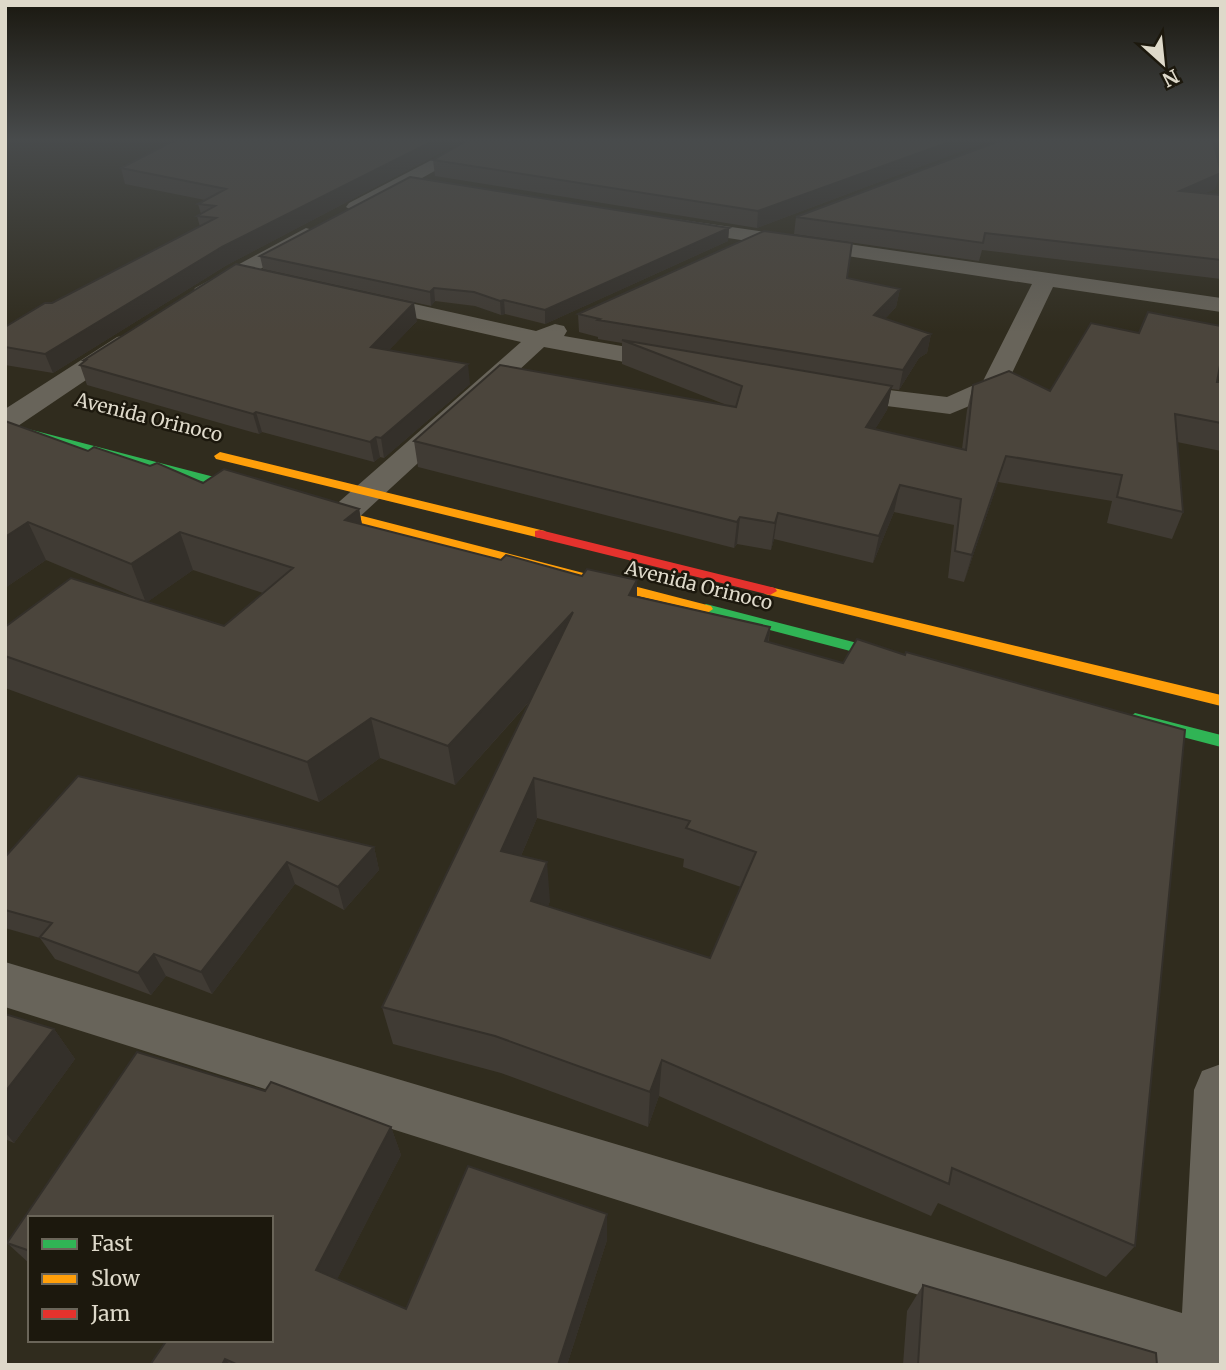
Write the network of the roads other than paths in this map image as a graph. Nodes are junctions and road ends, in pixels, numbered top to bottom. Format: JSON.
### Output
{"nodes":[{"id":1,"x":360,"y":204,"type":"edge"},
{"id":2,"x":810,"y":219,"type":"edge"},
{"id":3,"x":650,"y":220,"type":"edge"},
{"id":4,"x":760,"y":238,"type":"junction"},
{"id":5,"x":723,"y":255,"type":"edge"},
{"id":6,"x":236,"y":272,"type":"junction"},
{"id":7,"x":1045,"y":280,"type":"junction"},
{"id":8,"x":275,"y":281,"type":"edge"},
{"id":9,"x":341,"y":295,"type":"edge"},
{"id":10,"x":189,"y":302,"type":"edge"},
{"id":11,"x":1221,"y":305,"type":"edge"},
{"id":12,"x":576,"y":322,"type":"edge"},
{"id":13,"x":142,"y":332,"type":"edge"},
{"id":14,"x":539,"y":339,"type":"junction"},
{"id":15,"x":698,"y":367,"type":"edge"},
{"id":16,"x":818,"y":389,"type":"edge"},
{"id":17,"x":15,"y":404,"type":"edge"},
{"id":18,"x":51,"y":413,"type":"dead end"},
{"id":19,"x":5,"y":424,"type":"edge"},
{"id":20,"x":209,"y":454,"type":"dead end"},
{"id":21,"x":366,"y":494,"type":"junction"},
{"id":22,"x":276,"y":497,"type":"edge"},
{"id":23,"x":303,"y":504,"type":"edge"},
{"id":24,"x":343,"y":515,"type":"junction"},
{"id":25,"x":924,"y":665,"type":"edge"},
{"id":26,"x":1221,"y":701,"type":"edge"},
{"id":27,"x":1113,"y":713,"type":"edge"},
{"id":28,"x":1221,"y":741,"type":"edge"},
{"id":29,"x":5,"y":984,"type":"edge"},
{"id":30,"x":1220,"y":1098,"type":"edge"},
{"id":31,"x":1213,"y":1360,"type":"edge"}],
"edges":[{"from":1,"to":6,"type":"street"},
{"from":2,"to":4,"type":"street"},
{"from":3,"to":4,"type":"street"},
{"from":4,"to":5,"type":"street"},
{"from":4,"to":7,"type":"street"},
{"from":6,"to":8,"type":"street"},
{"from":6,"to":10,"type":"street"},
{"from":7,"to":11,"type":"street"},
{"from":7,"to":16,"type":"street"},
{"from":9,"to":14,"type":"street"},
{"from":12,"to":14,"type":"street"},
{"from":13,"to":17,"type":"street"},
{"from":14,"to":15,"type":"street"},
{"from":14,"to":21,"type":"street"},
{"from":17,"to":18,"type":"main road","name":"Avenida Orinoco"},
{"from":17,"to":19,"type":"street"},
{"from":19,"to":22,"type":"main road"},
{"from":20,"to":21,"type":"main road","name":"Avenida Orinoco"},
{"from":21,"to":24,"type":"street"},
{"from":21,"to":26,"type":"main road","name":"Avenida Orinoco"},
{"from":23,"to":24,"type":"main road","name":"Avenida Orinoco"},
{"from":24,"to":25,"type":"main road","name":"Avenida Orinoco"},
{"from":27,"to":28,"type":"main road"},
{"from":29,"to":31,"type":"street"},
{"from":30,"to":31,"type":"street"}]}
